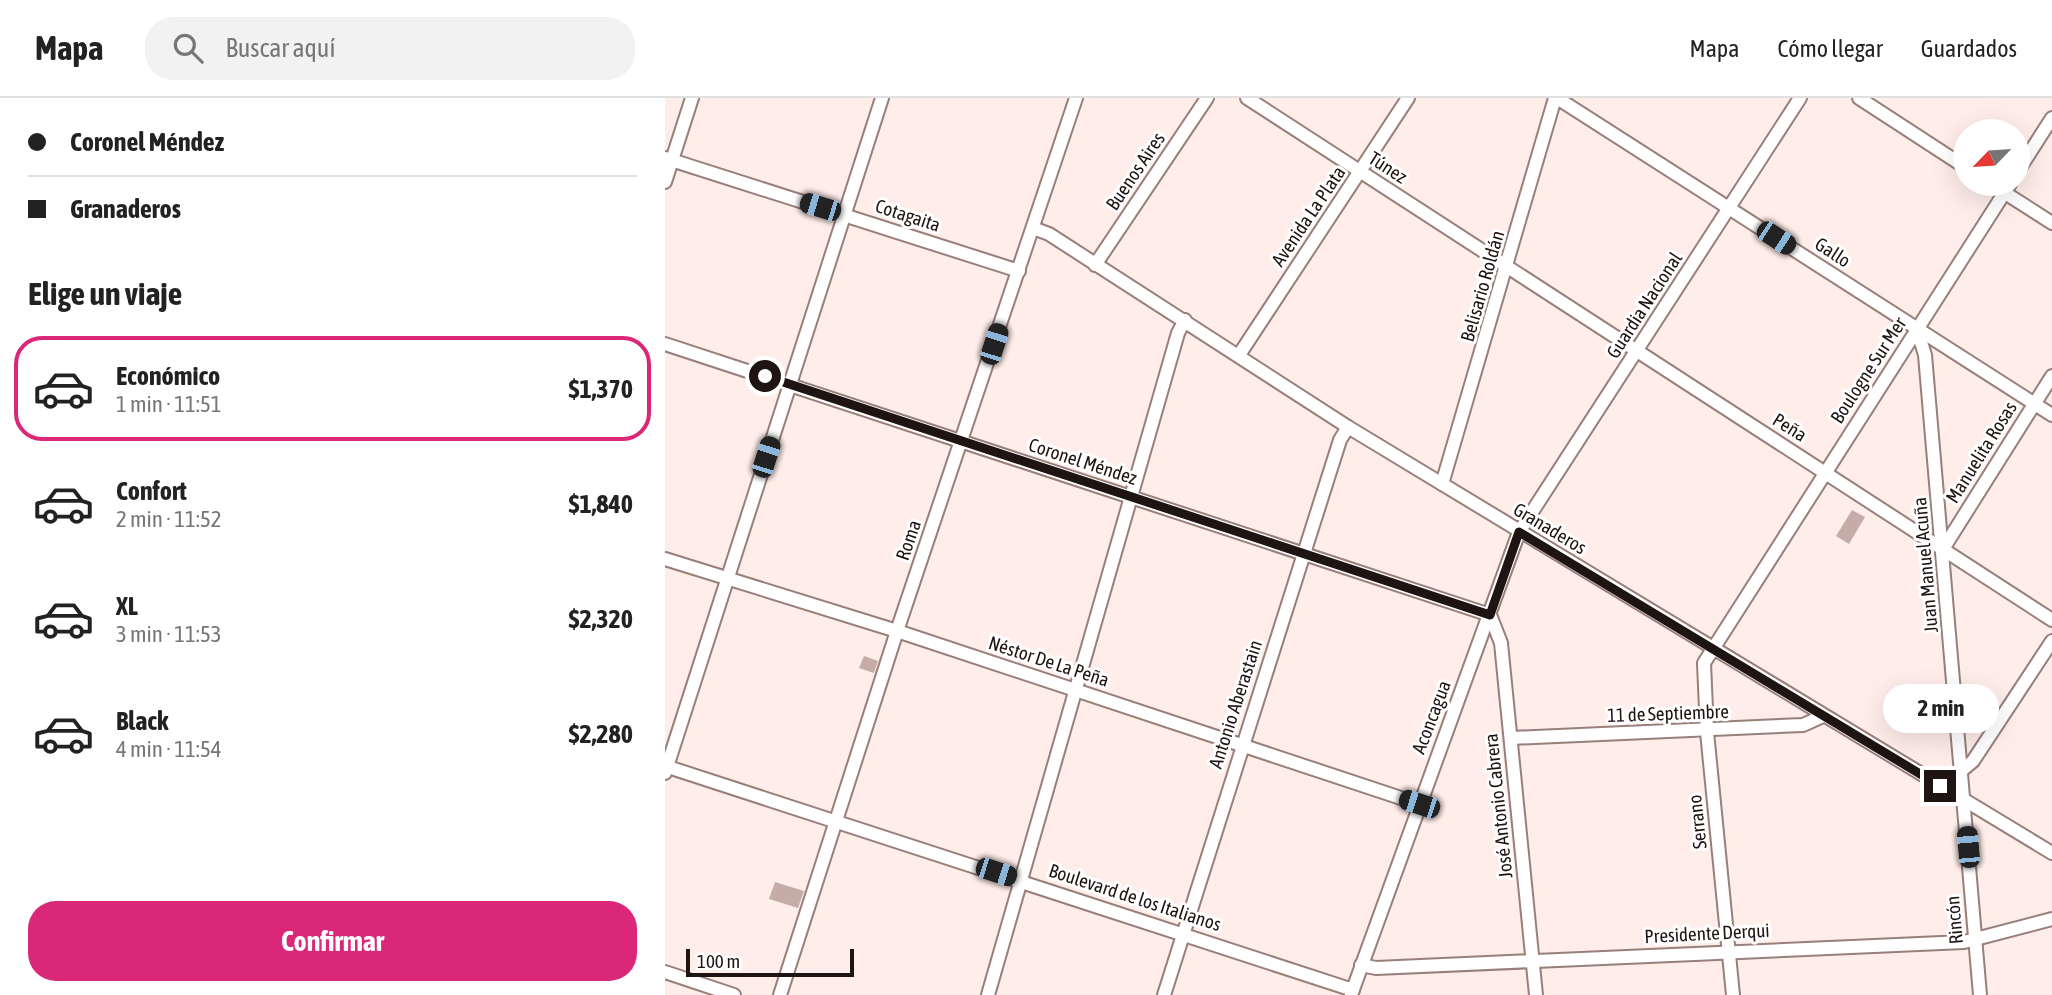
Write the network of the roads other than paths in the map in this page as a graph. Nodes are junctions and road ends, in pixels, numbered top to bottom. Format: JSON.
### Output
{"nodes":[{"id":1,"x":692,"y":98,"type":"edge"},
{"id":2,"x":882,"y":98,"type":"edge"},
{"id":3,"x":1207,"y":98,"type":"edge"},
{"id":4,"x":1247,"y":98,"type":"edge"},
{"id":5,"x":1408,"y":98,"type":"edge"},
{"id":6,"x":1556,"y":98,"type":"edge"},
{"id":7,"x":1800,"y":98,"type":"edge"},
{"id":8,"x":1859,"y":98,"type":"edge"},
{"id":9,"x":1073,"y":99,"type":"edge"},
{"id":10,"x":2052,"y":118,"type":"edge"},
{"id":11,"x":2030,"y":152,"type":"edge"},
{"id":12,"x":669,"y":159,"type":"edge"},
{"id":13,"x":1953,"y":159,"type":"edge"},
{"id":14,"x":1360,"y":172,"type":"junction"},
{"id":15,"x":665,"y":182,"type":"edge"},
{"id":16,"x":2002,"y":196,"type":"edge"},
{"id":17,"x":2017,"y":196,"type":"edge"},
{"id":18,"x":1729,"y":207,"type":"junction"},
{"id":19,"x":845,"y":215,"type":"junction"},
{"id":20,"x":2052,"y":223,"type":"edge"},
{"id":21,"x":1033,"y":228,"type":"junction"},
{"id":22,"x":1095,"y":265,"type":"junction"},
{"id":23,"x":1507,"y":269,"type":"junction"},
{"id":24,"x":1019,"y":271,"type":"junction"},
{"id":25,"x":1185,"y":320,"type":"junction"},
{"id":26,"x":1917,"y":329,"type":"junction"},
{"id":27,"x":665,"y":344,"type":"edge"},
{"id":28,"x":1636,"y":352,"type":"junction"},
{"id":29,"x":1239,"y":355,"type":"junction"},
{"id":30,"x":2052,"y":376,"type":"edge"},
{"id":31,"x":790,"y":384,"type":"junction"},
{"id":32,"x":2034,"y":404,"type":"junction"},
{"id":33,"x":2052,"y":415,"type":"edge"},
{"id":34,"x":1348,"y":427,"type":"junction"},
{"id":35,"x":962,"y":442,"type":"junction"},
{"id":36,"x":1825,"y":472,"type":"junction"},
{"id":37,"x":1442,"y":484,"type":"junction"},
{"id":38,"x":1133,"y":498,"type":"junction"},
{"id":39,"x":1519,"y":532,"type":"junction"},
{"id":40,"x":1943,"y":549,"type":"junction"},
{"id":41,"x":1305,"y":552,"type":"junction"},
{"id":42,"x":665,"y":559,"type":"edge"},
{"id":43,"x":726,"y":579,"type":"junction"},
{"id":44,"x":1490,"y":615,"type":"junction"},
{"id":45,"x":2052,"y":620,"type":"edge"},
{"id":46,"x":897,"y":631,"type":"junction"},
{"id":47,"x":2052,"y":641,"type":"edge"},
{"id":48,"x":1713,"y":648,"type":"junction"},
{"id":49,"x":1075,"y":691,"type":"junction"},
{"id":50,"x":1823,"y":716,"type":"junction"},
{"id":51,"x":1707,"y":732,"type":"junction"},
{"id":52,"x":1511,"y":738,"type":"junction"},
{"id":53,"x":1243,"y":745,"type":"junction"},
{"id":54,"x":666,"y":769,"type":"edge"},
{"id":55,"x":1961,"y":771,"type":"junction"},
{"id":56,"x":1964,"y":800,"type":"junction"},
{"id":57,"x":1419,"y":804,"type":"junction"},
{"id":58,"x":838,"y":821,"type":"junction"},
{"id":59,"x":2052,"y":853,"type":"edge"},
{"id":60,"x":1022,"y":880,"type":"junction"},
{"id":61,"x":2052,"y":919,"type":"edge"},
{"id":62,"x":1181,"y":933,"type":"junction"},
{"id":63,"x":1975,"y":941,"type":"junction"},
{"id":64,"x":1729,"y":951,"type":"junction"},
{"id":65,"x":1533,"y":960,"type":"junction"},
{"id":66,"x":1361,"y":965,"type":"junction"},
{"id":67,"x":665,"y":972,"type":"edge"},
{"id":68,"x":1352,"y":992,"type":"edge"},
{"id":69,"x":734,"y":995,"type":"edge"},
{"id":70,"x":781,"y":995,"type":"edge"},
{"id":71,"x":988,"y":995,"type":"edge"},
{"id":72,"x":1164,"y":995,"type":"edge"},
{"id":73,"x":1536,"y":995,"type":"edge"},
{"id":74,"x":1733,"y":995,"type":"edge"},
{"id":75,"x":1980,"y":995,"type":"edge"}],
"edges":[{"from":1,"to":12,"type":"street"},
{"from":2,"to":19,"type":"street"},
{"from":3,"to":22,"type":"street","name":"Buenos Aires"},
{"from":4,"to":14,"type":"street","name":"Túnez"},
{"from":5,"to":14,"type":"street","name":"Avenida La Plata"},
{"from":6,"to":18,"type":"street","name":"Gallo"},
{"from":6,"to":23,"type":"street","name":"Belisario Roldán"},
{"from":7,"to":18,"type":"street","name":"Guardia Nacional"},
{"from":8,"to":13,"type":"street"},
{"from":9,"to":21,"type":"street","name":"Roma"},
{"from":10,"to":11,"type":"street"},
{"from":12,"to":15,"type":"street"},
{"from":12,"to":19,"type":"street","name":"Cotagaita"},
{"from":14,"to":23,"type":"street","name":"Túnez"},
{"from":14,"to":29,"type":"street","name":"Avenida La Plata"},
{"from":16,"to":26,"type":"street","name":"Boulogne Sur Mer"},
{"from":17,"to":20,"type":"street"},
{"from":18,"to":26,"type":"street","name":"Gallo"},
{"from":18,"to":28,"type":"street","name":"Guardia Nacional"},
{"from":19,"to":24,"type":"street","name":"Cotagaita"},
{"from":19,"to":31,"type":"street"},
{"from":21,"to":22,"type":"street","name":"Granaderos"},
{"from":21,"to":24,"type":"street","name":"Roma"},
{"from":22,"to":25,"type":"street","name":"Granaderos"},
{"from":23,"to":28,"type":"street","name":"Peña"},
{"from":23,"to":37,"type":"street","name":"Belisario Roldán"},
{"from":24,"to":35,"type":"street","name":"Roma"},
{"from":25,"to":29,"type":"street","name":"Granaderos"},
{"from":25,"to":38,"type":"street"},
{"from":26,"to":32,"type":"street","name":"Gallo"},
{"from":26,"to":36,"type":"street","name":"Boulogne Sur Mer"},
{"from":26,"to":40,"type":"street","name":"Juan Manuel Acuña"},
{"from":27,"to":31,"type":"street","name":"Coronel Méndez"},
{"from":28,"to":36,"type":"street","name":"Peña"},
{"from":28,"to":39,"type":"street","name":"Guardia Nacional"},
{"from":29,"to":34,"type":"street","name":"Granaderos"},
{"from":30,"to":32,"type":"street","name":"Manuelita Rosas"},
{"from":31,"to":35,"type":"street","name":"Coronel Méndez"},
{"from":31,"to":43,"type":"street"},
{"from":32,"to":33,"type":"street","name":"Gallo"},
{"from":32,"to":40,"type":"street","name":"Manuelita Rosas"},
{"from":34,"to":37,"type":"street","name":"Granaderos"},
{"from":34,"to":41,"type":"street","name":"Antonio Aberastain"},
{"from":35,"to":38,"type":"street","name":"Coronel Méndez"},
{"from":35,"to":46,"type":"street","name":"Roma"},
{"from":36,"to":40,"type":"street","name":"Peña"},
{"from":36,"to":48,"type":"street","name":"Boulogne Sur Mer"},
{"from":37,"to":39,"type":"street","name":"Granaderos"},
{"from":38,"to":41,"type":"street","name":"Coronel Méndez"},
{"from":38,"to":49,"type":"street"},
{"from":39,"to":44,"type":"street","name":"Aconcagua"},
{"from":39,"to":48,"type":"street","name":"Granaderos"},
{"from":40,"to":45,"type":"street","name":"Peña"},
{"from":40,"to":55,"type":"street","name":"Juan Manuel Acuña"},
{"from":41,"to":44,"type":"street","name":"Coronel Méndez"},
{"from":41,"to":53,"type":"street","name":"Antonio Aberastain"},
{"from":42,"to":43,"type":"street","name":"Néstor De La Peña"},
{"from":43,"to":46,"type":"street","name":"Néstor De La Peña"},
{"from":43,"to":54,"type":"street"},
{"from":44,"to":52,"type":"street","name":"José Antonio Cabrera"},
{"from":44,"to":57,"type":"street","name":"Aconcagua"},
{"from":46,"to":49,"type":"street","name":"Néstor De La Peña"},
{"from":46,"to":58,"type":"street","name":"Roma"},
{"from":47,"to":55,"type":"street"},
{"from":48,"to":50,"type":"street","name":"Granaderos"},
{"from":48,"to":51,"type":"street","name":"Serrano"},
{"from":49,"to":53,"type":"street","name":"Néstor De La Peña"},
{"from":49,"to":60,"type":"street"},
{"from":50,"to":51,"type":"street","name":"11 de Septiembre"},
{"from":50,"to":56,"type":"street","name":"Granaderos"},
{"from":51,"to":52,"type":"street","name":"11 de Septiembre"},
{"from":51,"to":64,"type":"street","name":"Serrano"},
{"from":52,"to":65,"type":"street","name":"José Antonio Cabrera"},
{"from":53,"to":57,"type":"street","name":"Néstor De La Peña"},
{"from":53,"to":62,"type":"street","name":"Antonio Aberastain"},
{"from":54,"to":58,"type":"street","name":"Boulevard de los Italianos"},
{"from":55,"to":56,"type":"street","name":"Juan Manuel Acuña"},
{"from":56,"to":59,"type":"street","name":"Granaderos"},
{"from":56,"to":63,"type":"street","name":"Rincón"},
{"from":57,"to":66,"type":"street","name":"Aconcagua"},
{"from":58,"to":60,"type":"street","name":"Boulevard de los Italianos"},
{"from":58,"to":70,"type":"street","name":"Roma"},
{"from":60,"to":62,"type":"street","name":"Boulevard de los Italianos"},
{"from":60,"to":71,"type":"street"},
{"from":61,"to":63,"type":"street","name":"Presidente Derqui"},
{"from":62,"to":68,"type":"street","name":"Boulevard de los Italianos"},
{"from":62,"to":72,"type":"street","name":"Antonio Aberastain"},
{"from":63,"to":64,"type":"street","name":"Presidente Derqui"},
{"from":63,"to":75,"type":"street","name":"Rincón"},
{"from":64,"to":65,"type":"street","name":"Presidente Derqui"},
{"from":64,"to":74,"type":"street","name":"Serrano"},
{"from":65,"to":66,"type":"street","name":"Presidente Derqui"},
{"from":65,"to":73,"type":"street","name":"José Antonio Cabrera"},
{"from":66,"to":68,"type":"street","name":"Aconcagua"},
{"from":67,"to":69,"type":"street"}]}
